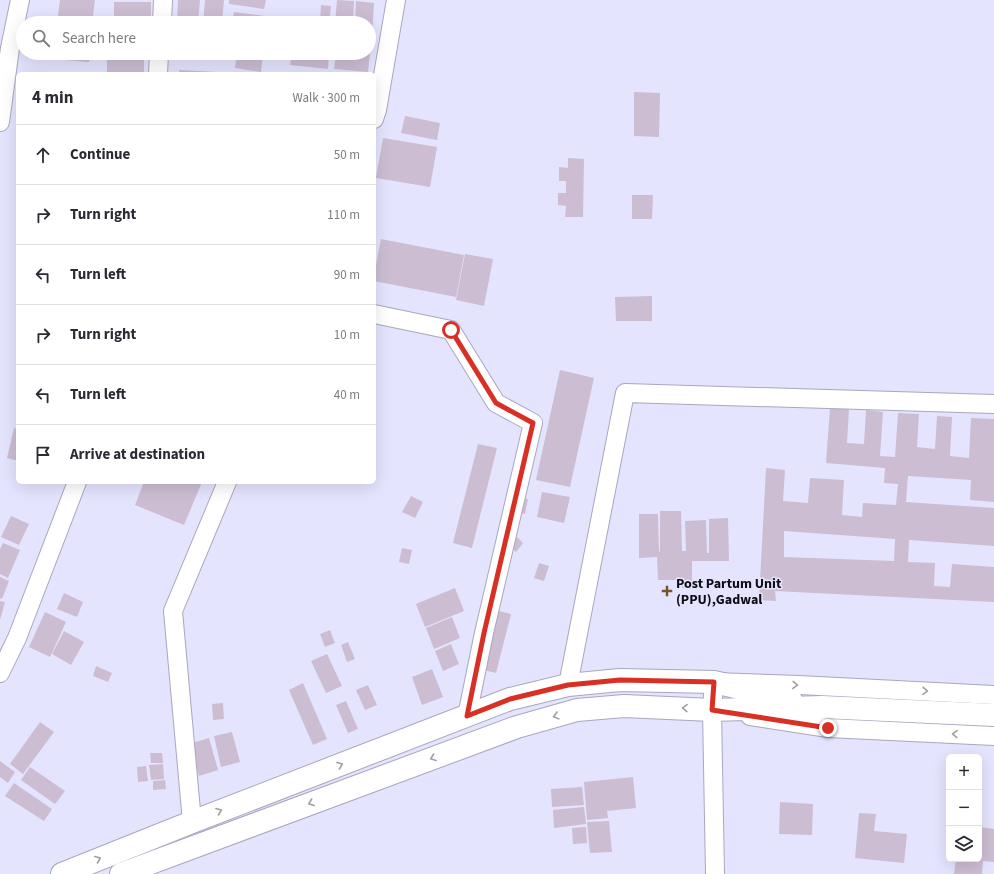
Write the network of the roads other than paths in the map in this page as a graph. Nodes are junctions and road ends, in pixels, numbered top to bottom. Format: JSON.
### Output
{"nodes":[{"id":1,"x":20,"y":0,"type":"edge"},
{"id":2,"x":164,"y":0,"type":"edge"},
{"id":3,"x":396,"y":0,"type":"edge"},
{"id":4,"x":163,"y":16,"type":"edge"},
{"id":5,"x":5,"y":47,"type":"edge"},
{"id":6,"x":159,"y":60,"type":"edge"},
{"id":7,"x":158,"y":72,"type":"edge"},
{"id":8,"x":376,"y":113,"type":"edge"},
{"id":9,"x":0,"y":122,"type":"edge"},
{"id":10,"x":376,"y":314,"type":"edge"},
{"id":11,"x":994,"y":404,"type":"edge"},
{"id":12,"x":76,"y":484,"type":"edge"},
{"id":13,"x":226,"y":484,"type":"edge"},
{"id":14,"x":0,"y":673,"type":"edge"},
{"id":15,"x":714,"y":682,"type":"junction"},
{"id":16,"x":568,"y":685,"type":"junction"},
{"id":17,"x":994,"y":695,"type":"edge"},
{"id":18,"x":822,"y":707,"type":"junction"},
{"id":19,"x":712,"y":710,"type":"junction"},
{"id":20,"x":994,"y":715,"type":"edge"},
{"id":21,"x":467,"y":716,"type":"junction"},
{"id":22,"x":994,"y":736,"type":"edge"},
{"id":23,"x":192,"y":822,"type":"junction"},
{"id":24,"x":62,"y":874,"type":"edge"},
{"id":25,"x":121,"y":874,"type":"edge"},
{"id":26,"x":715,"y":874,"type":"edge"}],
"edges":[{"from":1,"to":5,"type":"street"},
{"from":2,"to":4,"type":"street"},
{"from":3,"to":8,"type":"street"},
{"from":5,"to":9,"type":"street"},
{"from":6,"to":7,"type":"street"},
{"from":10,"to":21,"type":"street"},
{"from":11,"to":16,"type":"street"},
{"from":12,"to":14,"type":"street"},
{"from":13,"to":23,"type":"street"},
{"from":15,"to":16,"type":"main road"},
{"from":15,"to":17,"type":"street","one_way":true},
{"from":15,"to":18,"type":"main road"},
{"from":15,"to":19,"type":"street"},
{"from":16,"to":21,"type":"main road"},
{"from":18,"to":19,"type":"main road"},
{"from":18,"to":20,"type":"main road"},
{"from":22,"to":19,"type":"street","one_way":true},
{"from":19,"to":25,"type":"main road","one_way":true},
{"from":19,"to":26,"type":"street"},
{"from":23,"to":21,"type":"main road","one_way":true},
{"from":24,"to":23,"type":"main road","one_way":true}]}
